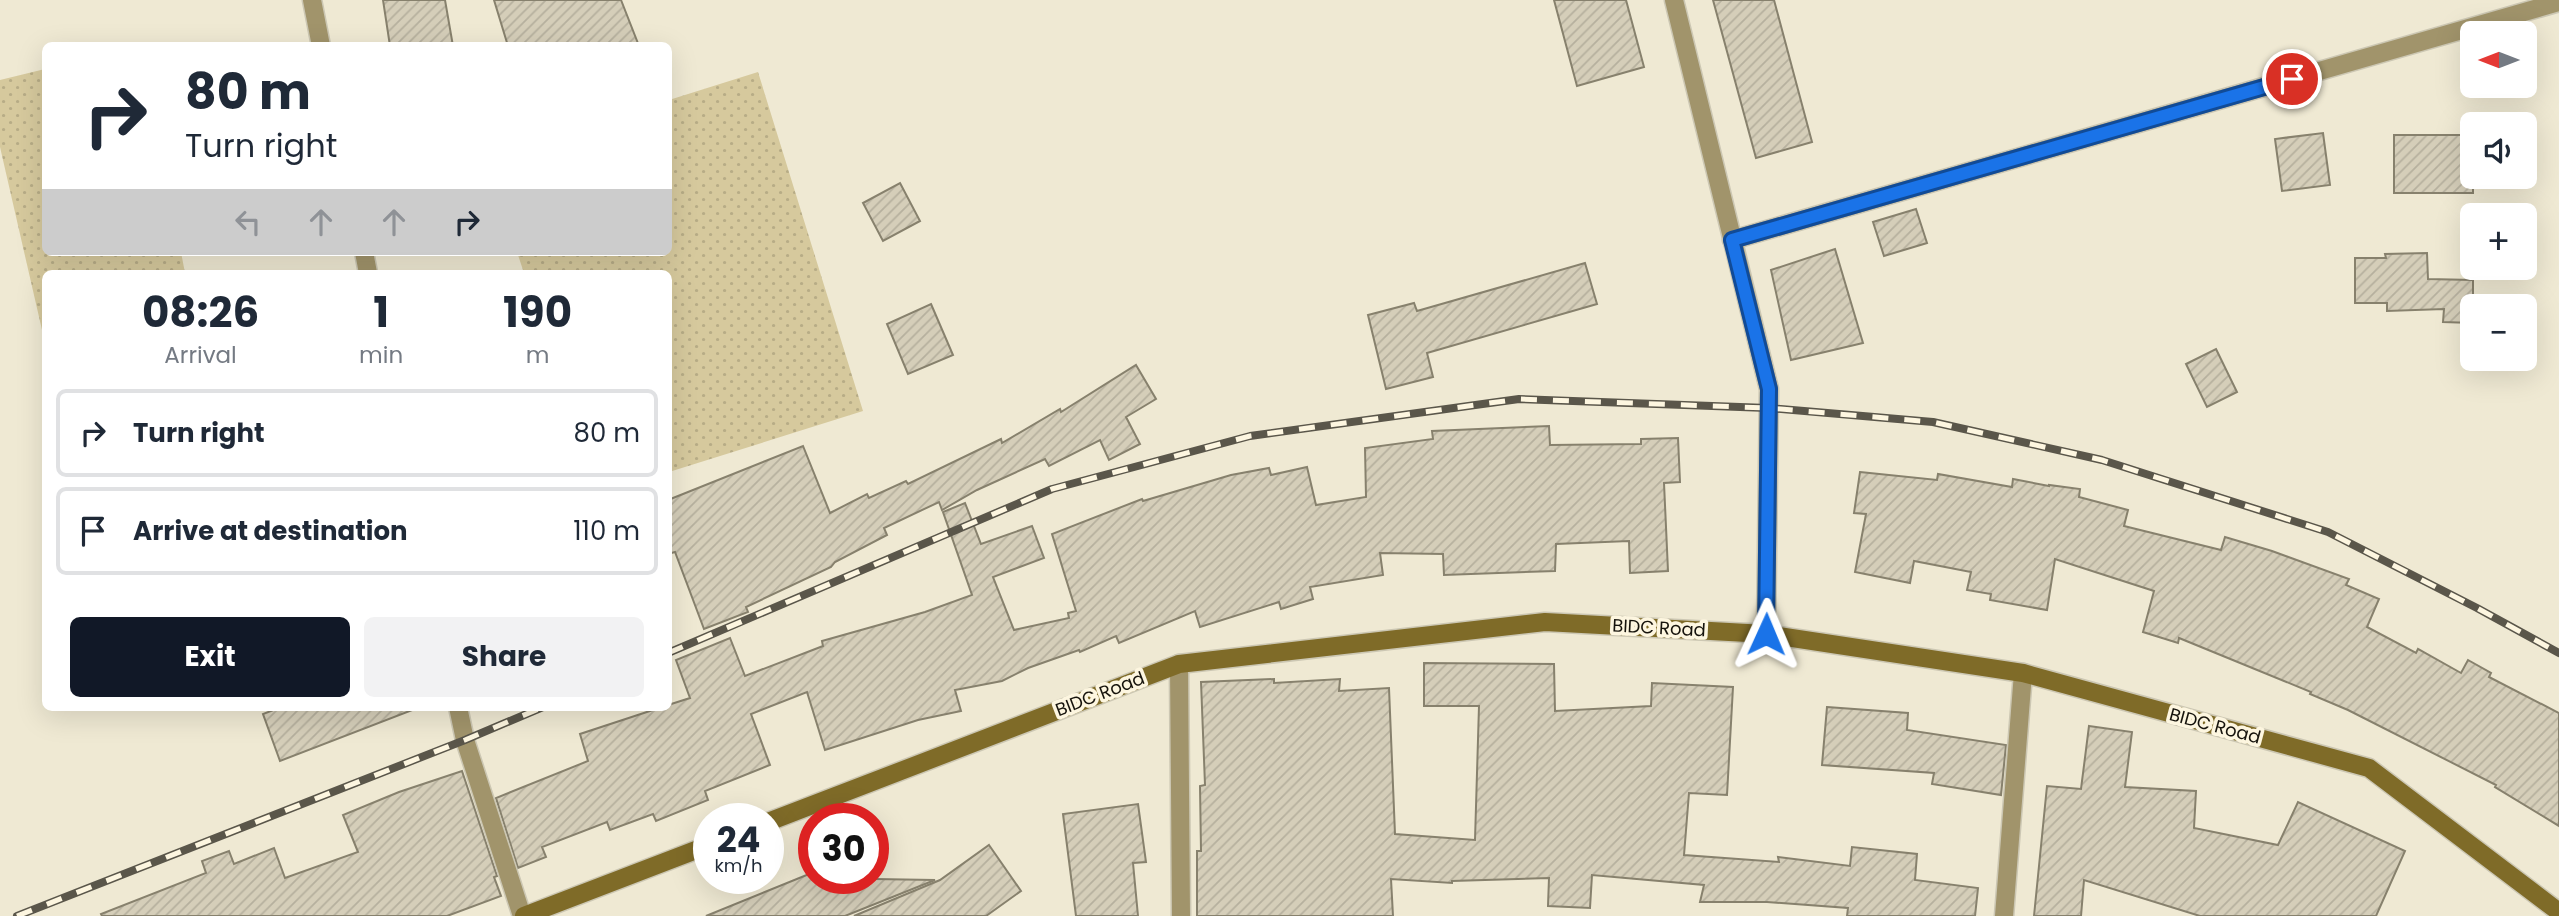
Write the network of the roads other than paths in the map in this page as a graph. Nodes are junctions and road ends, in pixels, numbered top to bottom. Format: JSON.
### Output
{"nodes":[{"id":1,"x":312,"y":0,"type":"edge"},
{"id":2,"x":1674,"y":0,"type":"edge"},
{"id":3,"x":2559,"y":2,"type":"edge"},
{"id":4,"x":320,"y":42,"type":"edge"},
{"id":5,"x":1732,"y":240,"type":"junction"},
{"id":6,"x":1766,"y":634,"type":"junction"},
{"id":7,"x":1179,"y":664,"type":"junction"},
{"id":8,"x":2023,"y":673,"type":"junction"},
{"id":9,"x":459,"y":711,"type":"edge"},
{"id":10,"x":784,"y":816,"type":"edge"},
{"id":11,"x":693,"y":851,"type":"edge"},
{"id":12,"x":2559,"y":912,"type":"edge"},
{"id":13,"x":523,"y":916,"type":"edge"},
{"id":14,"x":1181,"y":916,"type":"edge"},
{"id":15,"x":2004,"y":916,"type":"edge"}],
"edges":[{"from":1,"to":4,"type":"street"},
{"from":2,"to":5,"type":"street"},
{"from":3,"to":5,"type":"street"},
{"from":5,"to":6,"type":"street"},
{"from":6,"to":7,"type":"main road","name":"BIDC Road"},
{"from":6,"to":8,"type":"main road","name":"BIDC Road"},
{"from":7,"to":10,"type":"main road","name":"BIDC Road"},
{"from":7,"to":14,"type":"street"},
{"from":8,"to":12,"type":"main road","name":"BIDC Road"},
{"from":8,"to":15,"type":"street"},
{"from":9,"to":13,"type":"street"},
{"from":11,"to":13,"type":"main road"}]}
